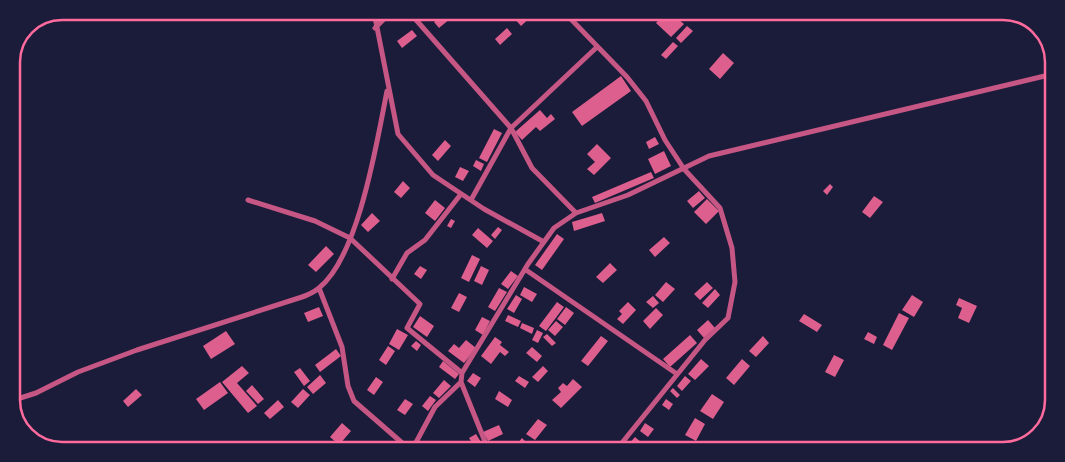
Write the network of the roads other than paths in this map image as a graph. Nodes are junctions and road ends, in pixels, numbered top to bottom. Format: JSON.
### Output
{"nodes":[{"id":1,"x":374,"y":20,"type":"edge"},
{"id":2,"x":382,"y":20,"type":"edge"},
{"id":3,"x":416,"y":20,"type":"edge"},
{"id":4,"x":572,"y":20,"type":"edge"},
{"id":5,"x":375,"y":28,"type":"junction"},
{"id":6,"x":597,"y":47,"type":"junction"},
{"id":7,"x":1045,"y":76,"type":"edge"},
{"id":8,"x":387,"y":91,"type":"junction"},
{"id":9,"x":511,"y":128,"type":"junction"},
{"id":10,"x":684,"y":169,"type":"junction"},
{"id":11,"x":461,"y":194,"type":"junction"},
{"id":12,"x":248,"y":200,"type":"dead end"},
{"id":13,"x":470,"y":200,"type":"junction"},
{"id":14,"x":576,"y":213,"type":"junction"},
{"id":15,"x":350,"y":238,"type":"junction"},
{"id":16,"x":544,"y":242,"type":"junction"},
{"id":17,"x":526,"y":270,"type":"junction"},
{"id":18,"x":392,"y":279,"type":"junction"},
{"id":19,"x":320,"y":288,"type":"junction"},
{"id":20,"x":462,"y":373,"type":"junction"},
{"id":21,"x":676,"y":374,"type":"junction"},
{"id":22,"x":461,"y":382,"type":"junction"},
{"id":23,"x":20,"y":398,"type":"edge"},
{"id":24,"x":401,"y":442,"type":"edge"},
{"id":25,"x":416,"y":442,"type":"edge"},
{"id":26,"x":485,"y":442,"type":"edge"},
{"id":27,"x":623,"y":442,"type":"edge"}],
"edges":[{"from":1,"to":5,"type":"street"},
{"from":2,"to":5,"type":"street"},
{"from":3,"to":9,"type":"street"},
{"from":4,"to":6,"type":"street"},
{"from":5,"to":8,"type":"street"},
{"from":6,"to":9,"type":"street"},
{"from":6,"to":10,"type":"street"},
{"from":7,"to":10,"type":"street"},
{"from":8,"to":11,"type":"street"},
{"from":8,"to":15,"type":"street"},
{"from":9,"to":13,"type":"street"},
{"from":9,"to":14,"type":"street"},
{"from":10,"to":14,"type":"street"},
{"from":10,"to":21,"type":"street"},
{"from":11,"to":13,"type":"street"},
{"from":11,"to":18,"type":"street"},
{"from":12,"to":15,"type":"street"},
{"from":13,"to":16,"type":"street"},
{"from":14,"to":16,"type":"street"},
{"from":15,"to":18,"type":"street"},
{"from":15,"to":19,"type":"street"},
{"from":16,"to":17,"type":"street"},
{"from":17,"to":20,"type":"street"},
{"from":17,"to":21,"type":"street"},
{"from":18,"to":20,"type":"street"},
{"from":19,"to":23,"type":"street"},
{"from":19,"to":24,"type":"street"},
{"from":20,"to":22,"type":"street"},
{"from":21,"to":27,"type":"street"},
{"from":22,"to":25,"type":"street"},
{"from":22,"to":26,"type":"street"}]}
